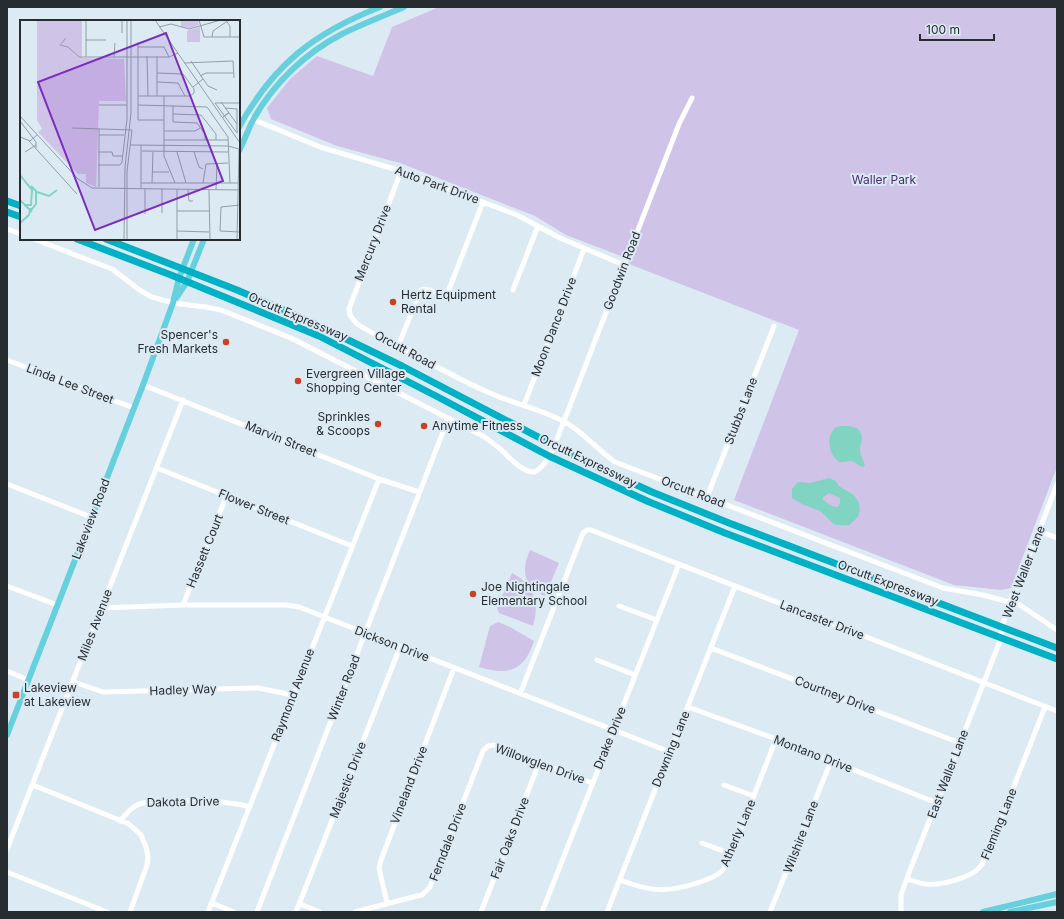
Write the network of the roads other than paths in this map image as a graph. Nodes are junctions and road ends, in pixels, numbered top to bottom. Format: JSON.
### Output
{"nodes":[{"id":1,"x":380,"y":7,"type":"edge"},
{"id":2,"x":404,"y":7,"type":"edge"},
{"id":3,"x":692,"y":98,"type":"dead end"},
{"id":4,"x":245,"y":116,"type":"junction"},
{"id":5,"x":254,"y":120,"type":"junction"},
{"id":6,"x":240,"y":125,"type":"edge"},
{"id":7,"x":240,"y":149,"type":"edge"},
{"id":8,"x":401,"y":171,"type":"junction"},
{"id":9,"x":7,"y":201,"type":"edge"},
{"id":10,"x":483,"y":202,"type":"junction"},
{"id":11,"x":20,"y":206,"type":"edge"},
{"id":12,"x":7,"y":212,"type":"edge"},
{"id":13,"x":20,"y":217,"type":"edge"},
{"id":14,"x":538,"y":226,"type":"junction"},
{"id":15,"x":7,"y":229,"type":"edge"},
{"id":16,"x":20,"y":234,"type":"edge"},
{"id":17,"x":37,"y":240,"type":"edge"},
{"id":18,"x":80,"y":240,"type":"edge"},
{"id":19,"x":109,"y":240,"type":"edge"},
{"id":20,"x":194,"y":240,"type":"edge"},
{"id":21,"x":204,"y":240,"type":"edge"},
{"id":22,"x":584,"y":249,"type":"junction"},
{"id":23,"x":624,"y":265,"type":"junction"},
{"id":24,"x":183,"y":268,"type":"junction"},
{"id":25,"x":191,"y":272,"type":"junction"},
{"id":26,"x":179,"y":278,"type":"junction"},
{"id":27,"x":187,"y":282,"type":"junction"},
{"id":28,"x":513,"y":290,"type":"dead end"},
{"id":29,"x":173,"y":303,"type":"junction"},
{"id":30,"x":350,"y":314,"type":"joint"},
{"id":31,"x":774,"y":326,"type":"dead end"},
{"id":32,"x":398,"y":346,"type":"junction"},
{"id":33,"x":7,"y":360,"type":"edge"},
{"id":34,"x":143,"y":385,"type":"junction"},
{"id":35,"x":184,"y":400,"type":"junction"},
{"id":36,"x":524,"y":405,"type":"junction"},
{"id":37,"x":134,"y":408,"type":"junction"},
{"id":38,"x":448,"y":419,"type":"junction"},
{"id":39,"x":564,"y":421,"type":"junction"},
{"id":40,"x":554,"y":446,"type":"junction"},
{"id":41,"x":549,"y":456,"type":"junction"},
{"id":42,"x":157,"y":468,"type":"junction"},
{"id":43,"x":379,"y":479,"type":"junction"},
{"id":44,"x":7,"y":484,"type":"edge"},
{"id":45,"x":1057,"y":484,"type":"edge"},
{"id":46,"x":419,"y":492,"type":"junction"},
{"id":47,"x":226,"y":496,"type":"junction"},
{"id":48,"x":707,"y":497,"type":"junction"},
{"id":49,"x":92,"y":517,"type":"junction"},
{"id":50,"x":1039,"y":531,"type":"junction"},
{"id":51,"x":1057,"y":538,"type":"edge"},
{"id":52,"x":352,"y":546,"type":"junction"},
{"id":53,"x":679,"y":564,"type":"junction"},
{"id":54,"x":7,"y":586,"type":"edge"},
{"id":55,"x":735,"y":586,"type":"junction"},
{"id":56,"x":1010,"y":602,"type":"junction"},
{"id":57,"x":57,"y":605,"type":"junction"},
{"id":58,"x":183,"y":605,"type":"junction"},
{"id":59,"x":619,"y":606,"type":"dead end"},
{"id":60,"x":101,"y":608,"type":"junction"},
{"id":61,"x":324,"y":617,"type":"junction"},
{"id":62,"x":656,"y":620,"type":"junction"},
{"id":63,"x":1002,"y":628,"type":"junction"},
{"id":64,"x":1057,"y":630,"type":"edge"},
{"id":65,"x":365,"y":633,"type":"junction"},
{"id":66,"x":1001,"y":638,"type":"junction"},
{"id":67,"x":400,"y":647,"type":"junction"},
{"id":68,"x":711,"y":648,"type":"junction"},
{"id":69,"x":1057,"y":648,"type":"edge"},
{"id":70,"x":1057,"y":659,"type":"edge"},
{"id":71,"x":597,"y":660,"type":"dead end"},
{"id":72,"x":454,"y":668,"type":"junction"},
{"id":73,"x":7,"y":671,"type":"edge"},
{"id":74,"x":635,"y":675,"type":"junction"},
{"id":75,"x":28,"y":680,"type":"junction"},
{"id":76,"x":74,"y":682,"type":"junction"},
{"id":77,"x":984,"y":682,"type":"junction"},
{"id":78,"x":520,"y":694,"type":"junction"},
{"id":79,"x":293,"y":695,"type":"junction"},
{"id":80,"x":688,"y":707,"type":"junction"},
{"id":81,"x":1045,"y":707,"type":"junction"},
{"id":82,"x":1057,"y":711,"type":"edge"},
{"id":83,"x":613,"y":730,"type":"junction"},
{"id":84,"x":7,"y":735,"type":"edge"},
{"id":85,"x":776,"y":739,"type":"junction"},
{"id":86,"x":960,"y":743,"type":"junction"},
{"id":87,"x":488,"y":746,"type":"joint"},
{"id":88,"x":670,"y":752,"type":"junction"},
{"id":89,"x":831,"y":761,"type":"junction"},
{"id":90,"x":539,"y":763,"type":"junction"},
{"id":91,"x":592,"y":783,"type":"junction"},
{"id":92,"x":33,"y":785,"type":"junction"},
{"id":93,"x":724,"y":785,"type":"dead end"},
{"id":94,"x":754,"y":796,"type":"junction"},
{"id":95,"x":937,"y":803,"type":"junction"},
{"id":96,"x":250,"y":807,"type":"junction"},
{"id":97,"x":120,"y":821,"type":"junction"},
{"id":98,"x":702,"y":843,"type":"dead end"},
{"id":99,"x":7,"y":849,"type":"edge"},
{"id":100,"x":731,"y":854,"type":"junction"},
{"id":101,"x":7,"y":872,"type":"edge"},
{"id":102,"x":907,"y":878,"type":"junction"},
{"id":103,"x":620,"y":880,"type":"junction"},
{"id":104,"x":1057,"y":894,"type":"edge"},
{"id":105,"x":1057,"y":902,"type":"edge"},
{"id":106,"x":212,"y":903,"type":"junction"},
{"id":107,"x":387,"y":903,"type":"junction"},
{"id":108,"x":300,"y":904,"type":"junction"},
{"id":109,"x":107,"y":912,"type":"edge"},
{"id":110,"x":130,"y":912,"type":"edge"},
{"id":111,"x":208,"y":912,"type":"edge"},
{"id":112,"x":234,"y":912,"type":"edge"},
{"id":113,"x":257,"y":912,"type":"edge"},
{"id":114,"x":296,"y":912,"type":"edge"},
{"id":115,"x":320,"y":912,"type":"edge"},
{"id":116,"x":356,"y":912,"type":"edge"},
{"id":117,"x":481,"y":912,"type":"edge"},
{"id":118,"x":542,"y":912,"type":"edge"},
{"id":119,"x":607,"y":912,"type":"edge"},
{"id":120,"x":770,"y":912,"type":"edge"},
{"id":121,"x":901,"y":912,"type":"edge"},
{"id":122,"x":983,"y":912,"type":"edge"},
{"id":123,"x":1010,"y":912,"type":"edge"}],
"edges":[{"from":1,"to":4,"type":"main road"},
{"from":2,"to":5,"type":"main road"},
{"from":3,"to":23,"type":"street","name":"Goodwin Road"},
{"from":4,"to":5,"type":"street","name":"Auto Park Drive"},
{"from":4,"to":6,"type":"main road"},
{"from":5,"to":7,"type":"main road"},
{"from":5,"to":8,"type":"street","name":"Auto Park Drive"},
{"from":8,"to":10,"type":"street","name":"Auto Park Drive"},
{"from":8,"to":30,"type":"street","name":"Mercury Drive"},
{"from":9,"to":11,"type":"highway"},
{"from":10,"to":14,"type":"street","name":"Auto Park Drive"},
{"from":10,"to":32,"type":"street"},
{"from":12,"to":13,"type":"highway"},
{"from":14,"to":22,"type":"street","name":"Auto Park Drive"},
{"from":14,"to":28,"type":"street"},
{"from":15,"to":16,"type":"street"},
{"from":17,"to":29,"type":"street"},
{"from":18,"to":26,"type":"highway","name":"Orcutt Expressway"},
{"from":19,"to":24,"type":"highway","name":"Orcutt Expressway"},
{"from":20,"to":24,"type":"main road","name":"Lakeview Road"},
{"from":21,"to":25,"type":"main road","name":"Lakeview Road"},
{"from":22,"to":23,"type":"street","name":"Auto Park Drive"},
{"from":22,"to":36,"type":"street","name":"Moon Dance Drive"},
{"from":23,"to":39,"type":"street","name":"Goodwin Road"},
{"from":24,"to":25,"type":"highway","name":"Orcutt Expressway"},
{"from":24,"to":26,"type":"main road","name":"Lakeview Road"},
{"from":25,"to":27,"type":"main road","name":"Lakeview Road"},
{"from":25,"to":40,"type":"highway","name":"Orcutt Expressway"},
{"from":26,"to":27,"type":"highway","name":"Orcutt Expressway"},
{"from":26,"to":29,"type":"main road","name":"Lakeview Road"},
{"from":27,"to":29,"type":"main road","name":"Lakeview Road"},
{"from":27,"to":41,"type":"highway","name":"Orcutt Expressway"},
{"from":29,"to":34,"type":"main road","name":"Lakeview Road"},
{"from":29,"to":38,"type":"street"},
{"from":30,"to":32,"type":"street","name":"Orcutt Road"},
{"from":31,"to":48,"type":"street","name":"Stubbs Lane"},
{"from":32,"to":36,"type":"street","name":"Orcutt Road"},
{"from":33,"to":37,"type":"street","name":"Linda Lee Street"},
{"from":34,"to":35,"type":"street","name":"Marvin Street"},
{"from":34,"to":37,"type":"main road","name":"Lakeview Road"},
{"from":35,"to":42,"type":"street","name":"Miles Avenue"},
{"from":35,"to":43,"type":"street","name":"Marvin Street"},
{"from":36,"to":39,"type":"street","name":"Orcutt Road"},
{"from":37,"to":49,"type":"main road","name":"Lakeview Road"},
{"from":38,"to":41,"type":"street"},
{"from":38,"to":46,"type":"street","name":"Winter Road"},
{"from":39,"to":40,"type":"street","name":"Goodwin Road"},
{"from":39,"to":48,"type":"street","name":"Orcutt Road"},
{"from":40,"to":41,"type":"street"},
{"from":40,"to":63,"type":"highway","name":"Orcutt Expressway"},
{"from":41,"to":66,"type":"highway","name":"Orcutt Expressway"},
{"from":42,"to":47,"type":"street","name":"Flower Street"},
{"from":42,"to":60,"type":"street","name":"Miles Avenue"},
{"from":43,"to":46,"type":"street","name":"Marvin Street"},
{"from":43,"to":52,"type":"street","name":"Raymond Avenue"},
{"from":44,"to":49,"type":"street"},
{"from":45,"to":50,"type":"street","name":"West Waller Lane"},
{"from":46,"to":65,"type":"street","name":"Winter Road"},
{"from":47,"to":52,"type":"street","name":"Flower Street"},
{"from":47,"to":58,"type":"street","name":"Hassett Court"},
{"from":48,"to":56,"type":"street","name":"Orcutt Road"},
{"from":49,"to":57,"type":"main road","name":"Lakeview Road"},
{"from":50,"to":51,"type":"street"},
{"from":50,"to":56,"type":"street","name":"West Waller Lane"},
{"from":52,"to":61,"type":"street","name":"Raymond Avenue"},
{"from":53,"to":55,"type":"street","name":"Lancaster Drive"},
{"from":53,"to":62,"type":"street","name":"Drake Drive"},
{"from":53,"to":78,"type":"street","name":"Lancaster Drive"},
{"from":54,"to":57,"type":"street"},
{"from":55,"to":68,"type":"street","name":"Downing Lane"},
{"from":55,"to":77,"type":"street","name":"Lancaster Drive"},
{"from":56,"to":63,"type":"street","name":"West Waller Lane"},
{"from":56,"to":64,"type":"street","name":"Orcutt Road"},
{"from":57,"to":75,"type":"main road","name":"Lakeview Road"},
{"from":58,"to":60,"type":"street","name":"Dickson Drive"},
{"from":58,"to":61,"type":"street","name":"Dickson Drive"},
{"from":59,"to":62,"type":"street"},
{"from":60,"to":76,"type":"street","name":"Miles Avenue"},
{"from":61,"to":65,"type":"street","name":"Dickson Drive"},
{"from":61,"to":79,"type":"street","name":"Raymond Avenue"},
{"from":62,"to":74,"type":"street","name":"Drake Drive"},
{"from":63,"to":66,"type":"street","name":"West Waller Lane"},
{"from":63,"to":69,"type":"highway","name":"Orcutt Expressway"},
{"from":65,"to":67,"type":"street","name":"Dickson Drive"},
{"from":65,"to":113,"type":"street","name":"Winter Road"},
{"from":66,"to":70,"type":"highway","name":"Orcutt Expressway"},
{"from":66,"to":77,"type":"street","name":"East Waller Lane"},
{"from":67,"to":72,"type":"street","name":"Dickson Drive"},
{"from":67,"to":108,"type":"street","name":"Majestic Drive"},
{"from":68,"to":80,"type":"street","name":"Downing Lane"},
{"from":68,"to":86,"type":"street","name":"Courtney Drive"},
{"from":71,"to":74,"type":"street"},
{"from":72,"to":78,"type":"street","name":"Dickson Drive"},
{"from":72,"to":107,"type":"street","name":"Vineland Drive"},
{"from":73,"to":75,"type":"street"},
{"from":74,"to":83,"type":"street","name":"Drake Drive"},
{"from":75,"to":84,"type":"main road","name":"Lakeview Road"},
{"from":76,"to":79,"type":"street","name":"Hadley Way"},
{"from":76,"to":92,"type":"street","name":"Miles Avenue"},
{"from":77,"to":81,"type":"street","name":"Lancaster Drive"},
{"from":77,"to":86,"type":"street","name":"East Waller Lane"},
{"from":78,"to":83,"type":"street","name":"Dickson Drive"},
{"from":79,"to":96,"type":"street","name":"Raymond Avenue"},
{"from":80,"to":85,"type":"street","name":"Montano Drive"},
{"from":80,"to":88,"type":"street","name":"Downing Lane"},
{"from":81,"to":82,"type":"street","name":"Lancaster Drive"},
{"from":81,"to":102,"type":"street","name":"Fleming Lane"},
{"from":83,"to":88,"type":"street","name":"Dickson Drive"},
{"from":83,"to":91,"type":"street","name":"Drake Drive"},
{"from":85,"to":89,"type":"street","name":"Montano Drive"},
{"from":85,"to":94,"type":"street","name":"Atherly Lane"},
{"from":86,"to":95,"type":"street","name":"East Waller Lane"},
{"from":87,"to":90,"type":"street","name":"Willowglen Drive"},
{"from":87,"to":107,"type":"street","name":"Ferndale Drive"},
{"from":88,"to":103,"type":"street","name":"Downing Lane"},
{"from":89,"to":95,"type":"street","name":"Montano Drive"},
{"from":89,"to":120,"type":"street","name":"Wilshire Lane"},
{"from":90,"to":91,"type":"street","name":"Willowglen Drive"},
{"from":90,"to":117,"type":"street","name":"Fair Oaks Drive"},
{"from":91,"to":118,"type":"street","name":"Drake Drive"},
{"from":92,"to":97,"type":"street"},
{"from":92,"to":99,"type":"street","name":"Miles Avenue"},
{"from":93,"to":94,"type":"street"},
{"from":94,"to":100,"type":"street","name":"Atherly Lane"},
{"from":95,"to":102,"type":"street","name":"East Waller Lane"},
{"from":96,"to":97,"type":"street","name":"Dakota Drive"},
{"from":96,"to":106,"type":"street","name":"Raymond Avenue"},
{"from":97,"to":110,"type":"street"},
{"from":98,"to":100,"type":"street"},
{"from":100,"to":103,"type":"street","name":"Atherly Lane"},
{"from":101,"to":109,"type":"street"},
{"from":102,"to":121,"type":"street","name":"East Waller Lane"},
{"from":103,"to":119,"type":"street","name":"Downing Lane"},
{"from":104,"to":122,"type":"main road"},
{"from":105,"to":123,"type":"main road"},
{"from":106,"to":111,"type":"street","name":"Raymond Avenue"},
{"from":106,"to":112,"type":"street"},
{"from":107,"to":116,"type":"street","name":"Ferndale Drive"},
{"from":108,"to":114,"type":"street","name":"Majestic Drive"},
{"from":108,"to":115,"type":"street"}]}
